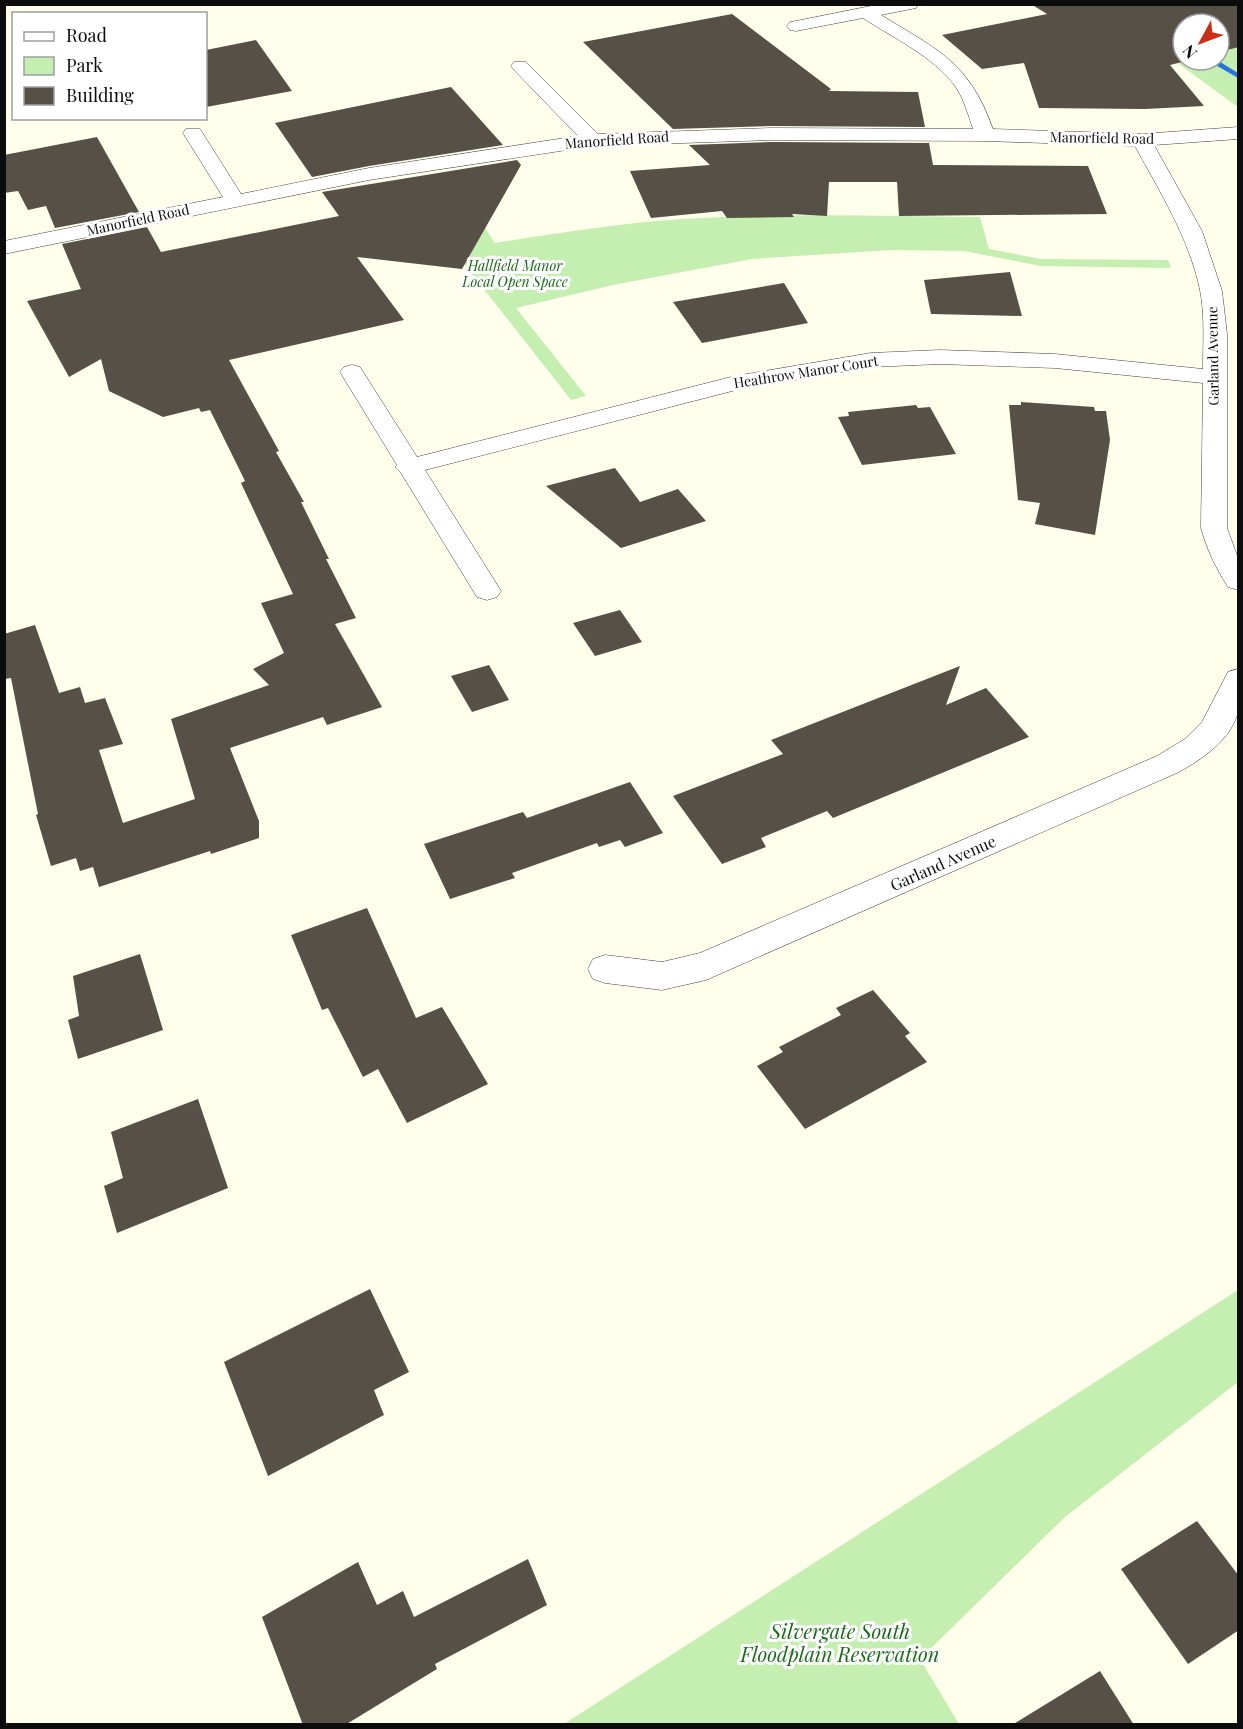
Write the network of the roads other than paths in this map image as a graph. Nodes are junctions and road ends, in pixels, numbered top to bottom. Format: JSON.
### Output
{"nodes":[{"id":1,"x":910,"y":4,"type":"edge"},
{"id":2,"x":867,"y":13,"type":"junction"},
{"id":3,"x":796,"y":26,"type":"dead end"},
{"id":4,"x":520,"y":66,"type":"dead end"},
{"id":5,"x":193,"y":133,"type":"dead end"},
{"id":6,"x":1239,"y":133,"type":"edge"},
{"id":7,"x":985,"y":135,"type":"junction"},
{"id":8,"x":593,"y":140,"type":"junction"},
{"id":9,"x":1142,"y":140,"type":"junction"},
{"id":10,"x":235,"y":200,"type":"junction"},
{"id":11,"x":4,"y":248,"type":"edge"},
{"id":12,"x":352,"y":372,"type":"dead end"},
{"id":13,"x":1214,"y":377,"type":"junction"},
{"id":14,"x":408,"y":467,"type":"junction"},
{"id":15,"x":1239,"y":581,"type":"edge"},
{"id":16,"x":487,"y":591,"type":"dead end"},
{"id":17,"x":1239,"y":679,"type":"edge"},
{"id":18,"x":605,"y":969,"type":"dead end"}],
"edges":[{"from":1,"to":2,"type":"street"},
{"from":2,"to":3,"type":"street"},
{"from":2,"to":7,"type":"street"},
{"from":4,"to":8,"type":"street"},
{"from":5,"to":10,"type":"street"},
{"from":6,"to":9,"type":"street","name":"Manorfield Road"},
{"from":7,"to":8,"type":"street","name":"Manorfield Road"},
{"from":7,"to":9,"type":"street","name":"Manorfield Road"},
{"from":8,"to":10,"type":"street","name":"Manorfield Road"},
{"from":9,"to":13,"type":"street","name":"Garland Avenue"},
{"from":10,"to":11,"type":"street","name":"Manorfield Road"},
{"from":12,"to":14,"type":"street"},
{"from":13,"to":14,"type":"street","name":"Heathrow Manor Court"},
{"from":13,"to":15,"type":"street","name":"Garland Avenue"},
{"from":14,"to":16,"type":"street"},
{"from":17,"to":18,"type":"street","name":"Garland Avenue"}]}
